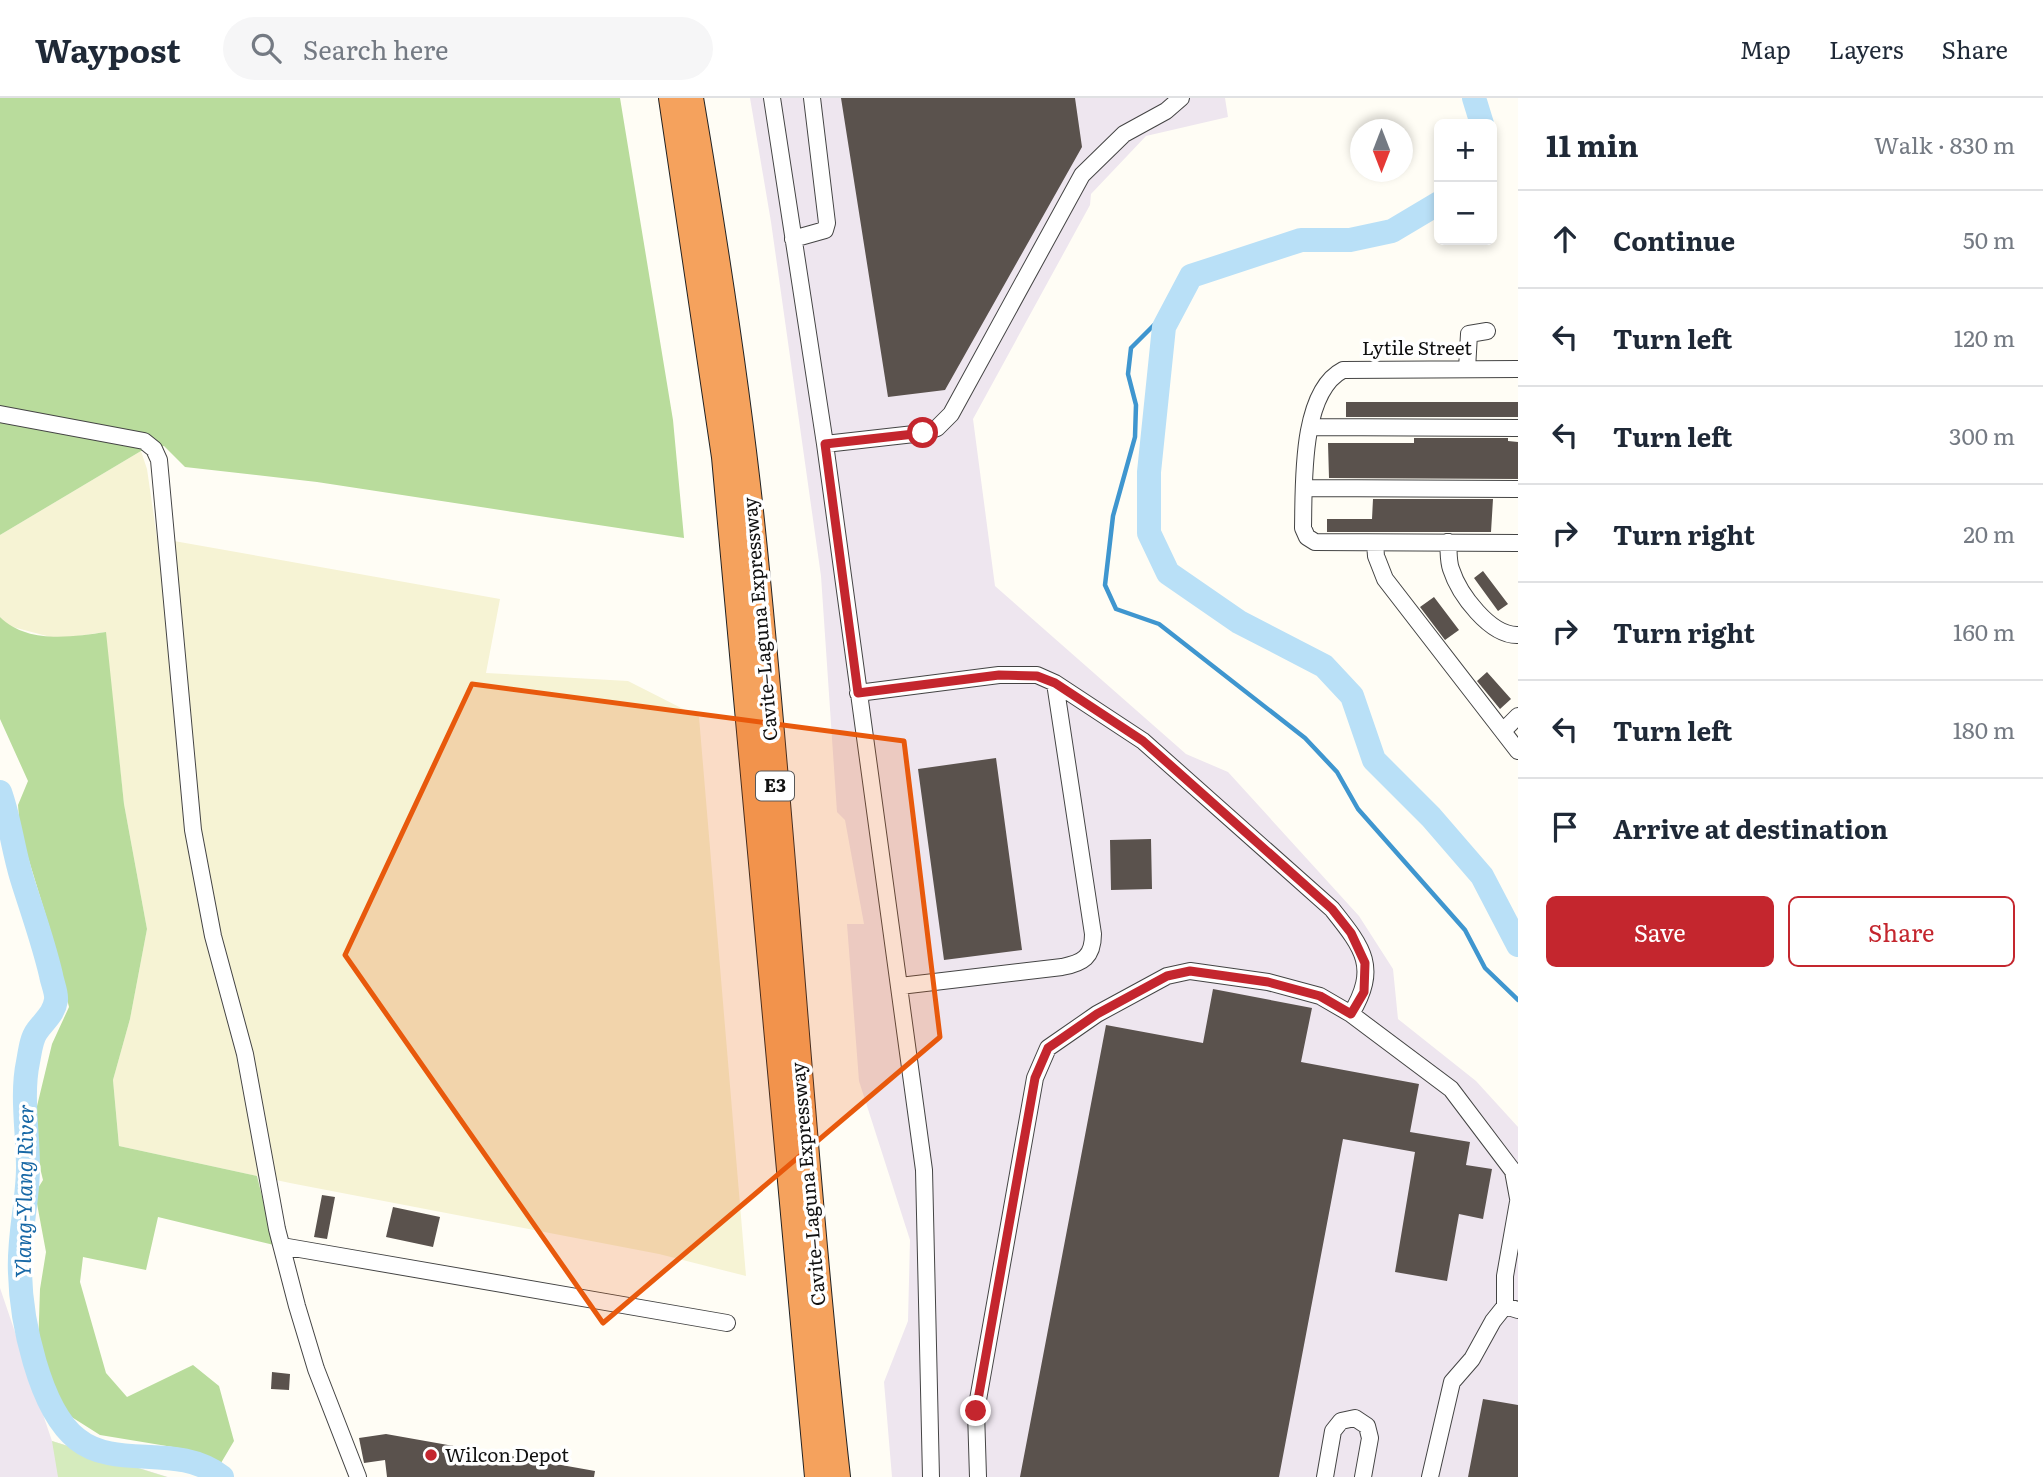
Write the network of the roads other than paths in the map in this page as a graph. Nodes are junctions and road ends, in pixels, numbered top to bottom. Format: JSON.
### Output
{"nodes":[{"id":1,"x":671,"y":98,"type":"edge"},
{"id":2,"x":691,"y":98,"type":"edge"},
{"id":3,"x":772,"y":98,"type":"edge"},
{"id":4,"x":812,"y":98,"type":"edge"},
{"id":5,"x":1181,"y":98,"type":"edge"},
{"id":6,"x":793,"y":239,"type":"junction"},
{"id":7,"x":1487,"y":331,"type":"dead end"},
{"id":8,"x":1467,"y":369,"type":"junction"},
{"id":9,"x":1518,"y":369,"type":"edge"},
{"id":10,"x":0,"y":414,"type":"edge"},
{"id":11,"x":1310,"y":427,"type":"junction"},
{"id":12,"x":1518,"y":428,"type":"edge"},
{"id":13,"x":825,"y":444,"type":"junction"},
{"id":14,"x":1304,"y":488,"type":"junction"},
{"id":15,"x":1518,"y":489,"type":"edge"},
{"id":16,"x":1448,"y":542,"type":"junction"},
{"id":17,"x":1376,"y":543,"type":"junction"},
{"id":18,"x":1518,"y":543,"type":"edge"},
{"id":19,"x":1518,"y":635,"type":"edge"},
{"id":20,"x":1055,"y":683,"type":"junction"},
{"id":21,"x":858,"y":693,"type":"junction"},
{"id":22,"x":1518,"y":716,"type":"edge"},
{"id":23,"x":1503,"y":731,"type":"junction"},
{"id":24,"x":1518,"y":751,"type":"edge"},
{"id":25,"x":900,"y":986,"type":"junction"},
{"id":26,"x":1351,"y":1014,"type":"junction"},
{"id":27,"x":1518,"y":1200,"type":"edge"},
{"id":28,"x":282,"y":1246,"type":"junction"},
{"id":29,"x":1511,"y":1308,"type":"edge"},
{"id":30,"x":727,"y":1323,"type":"dead end"},
{"id":31,"x":358,"y":1477,"type":"edge"},
{"id":32,"x":817,"y":1477,"type":"edge"},
{"id":33,"x":838,"y":1477,"type":"edge"},
{"id":34,"x":931,"y":1477,"type":"edge"},
{"id":35,"x":978,"y":1477,"type":"edge"},
{"id":36,"x":1325,"y":1477,"type":"edge"},
{"id":37,"x":1363,"y":1477,"type":"edge"},
{"id":38,"x":1430,"y":1477,"type":"edge"}],
"edges":[{"from":1,"to":32,"type":"highway","name":"Cavite–Laguna Expressway","number":"E3"},
{"from":2,"to":33,"type":"highway","name":"Cavite–Laguna Expressway","number":"E3"},
{"from":3,"to":6,"type":"street"},
{"from":4,"to":6,"type":"street"},
{"from":5,"to":13,"type":"street"},
{"from":6,"to":13,"type":"street"},
{"from":7,"to":8,"type":"street"},
{"from":8,"to":9,"type":"street","name":"Lytile Street"},
{"from":8,"to":11,"type":"street","name":"Lytile Street"},
{"from":10,"to":28,"type":"street"},
{"from":11,"to":12,"type":"street"},
{"from":11,"to":14,"type":"street","name":"Lytile Street"},
{"from":13,"to":21,"type":"street"},
{"from":14,"to":15,"type":"street"},
{"from":14,"to":17,"type":"street","name":"Lytile Street"},
{"from":16,"to":17,"type":"street"},
{"from":16,"to":18,"type":"street"},
{"from":16,"to":19,"type":"street"},
{"from":17,"to":23,"type":"street"},
{"from":20,"to":21,"type":"street"},
{"from":20,"to":25,"type":"street"},
{"from":20,"to":26,"type":"street"},
{"from":21,"to":25,"type":"street"},
{"from":22,"to":23,"type":"street"},
{"from":23,"to":24,"type":"street"},
{"from":25,"to":34,"type":"street"},
{"from":26,"to":27,"type":"street"},
{"from":26,"to":35,"type":"street"},
{"from":27,"to":29,"type":"street"},
{"from":28,"to":30,"type":"street"},
{"from":28,"to":31,"type":"street"},
{"from":29,"to":38,"type":"street"},
{"from":36,"to":37,"type":"street"}]}
